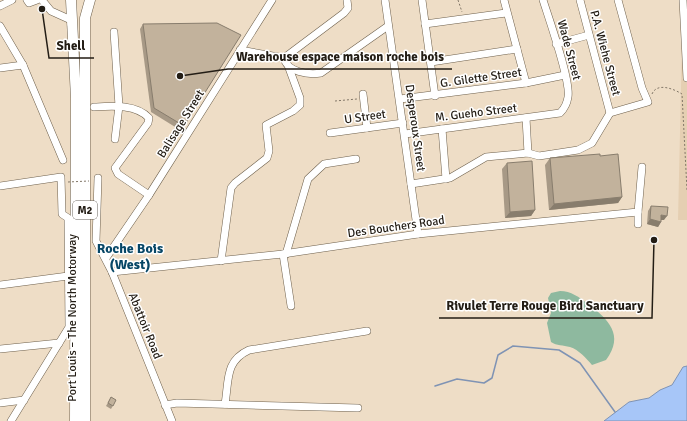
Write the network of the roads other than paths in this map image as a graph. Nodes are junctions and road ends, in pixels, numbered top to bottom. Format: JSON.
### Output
{"nodes":[{"id":1,"x":12,"y":0,"type":"edge"},
{"id":2,"x":27,"y":0,"type":"edge"},
{"id":3,"x":37,"y":0,"type":"edge"},
{"id":4,"x":42,"y":0,"type":"edge"},
{"id":5,"x":71,"y":0,"type":"edge"},
{"id":6,"x":90,"y":0,"type":"edge"},
{"id":7,"x":94,"y":0,"type":"edge"},
{"id":8,"x":272,"y":0,"type":"edge"},
{"id":9,"x":347,"y":0,"type":"edge"},
{"id":10,"x":385,"y":0,"type":"edge"},
{"id":11,"x":422,"y":0,"type":"edge"},
{"id":12,"x":504,"y":0,"type":"edge"},
{"id":13,"x":543,"y":0,"type":"edge"},
{"id":14,"x":580,"y":0,"type":"edge"},
{"id":15,"x":618,"y":0,"type":"edge"},
{"id":16,"x":684,"y":4,"type":"edge"},
{"id":17,"x":0,"y":6,"type":"edge"},
{"id":18,"x":506,"y":13,"type":"junction"},
{"id":19,"x":425,"y":24,"type":"junction"},
{"id":20,"x":0,"y":26,"type":"edge"},
{"id":21,"x":388,"y":26,"type":"junction"},
{"id":22,"x":114,"y":32,"type":"dead end"},
{"id":23,"x":589,"y":36,"type":"junction"},
{"id":24,"x":556,"y":44,"type":"junction"},
{"id":25,"x":516,"y":49,"type":"junction"},
{"id":26,"x":240,"y":50,"type":"junction"},
{"id":27,"x":284,"y":58,"type":"junction"},
{"id":28,"x":431,"y":62,"type":"junction"},
{"id":29,"x":23,"y":65,"type":"junction"},
{"id":30,"x":86,"y":67,"type":"junction"},
{"id":31,"x":0,"y":68,"type":"edge"},
{"id":32,"x":289,"y":68,"type":"junction"},
{"id":33,"x":565,"y":76,"type":"junction"},
{"id":34,"x":75,"y":78,"type":"junction"},
{"id":35,"x":687,"y":78,"type":"edge"},
{"id":36,"x":526,"y":83,"type":"junction"},
{"id":37,"x":363,"y":96,"type":"road end"},
{"id":38,"x":435,"y":96,"type":"junction"},
{"id":39,"x":400,"y":99,"type":"junction"},
{"id":40,"x":119,"y":106,"type":"junction"},
{"id":41,"x":94,"y":107,"type":"dead end"},
{"id":42,"x":566,"y":107,"type":"joint"},
{"id":43,"x":610,"y":113,"type":"junction"},
{"id":44,"x":526,"y":118,"type":"junction"},
{"id":45,"x":403,"y":123,"type":"junction"},
{"id":46,"x":367,"y":128,"type":"junction"},
{"id":47,"x":442,"y":129,"type":"junction"},
{"id":48,"x":330,"y":133,"type":"dead end"},
{"id":49,"x":405,"y":134,"type":"junction"},
{"id":50,"x":115,"y":139,"type":"dead end"},
{"id":51,"x":528,"y":153,"type":"junction"},
{"id":52,"x":356,"y":159,"type":"dead end"},
{"id":53,"x":63,"y":160,"type":"dead end"},
{"id":54,"x":642,"y":167,"type":"dead end"},
{"id":55,"x":0,"y":177,"type":"edge"},
{"id":56,"x":98,"y":178,"type":"dead end"},
{"id":57,"x":446,"y":179,"type":"junction"},
{"id":58,"x":411,"y":184,"type":"junction"},
{"id":59,"x":2,"y":185,"type":"edge"},
{"id":60,"x":149,"y":195,"type":"junction"},
{"id":61,"x":638,"y":212,"type":"junction"},
{"id":62,"x":638,"y":224,"type":"dead end"},
{"id":63,"x":418,"y":234,"type":"junction"},
{"id":64,"x":284,"y":254,"type":"junction"},
{"id":65,"x":106,"y":258,"type":"junction"},
{"id":66,"x":221,"y":260,"type":"junction"},
{"id":67,"x":112,"y":272,"type":"junction"},
{"id":68,"x":68,"y":276,"type":"junction"},
{"id":69,"x":0,"y":285,"type":"edge"},
{"id":70,"x":290,"y":306,"type":"dead end"},
{"id":71,"x":367,"y":331,"type":"dead end"},
{"id":72,"x":59,"y":342,"type":"junction"},
{"id":73,"x":0,"y":349,"type":"edge"},
{"id":74,"x":24,"y":400,"type":"junction"},
{"id":75,"x":0,"y":403,"type":"edge"},
{"id":76,"x":225,"y":404,"type":"junction"},
{"id":77,"x":165,"y":405,"type":"junction"},
{"id":78,"x":358,"y":408,"type":"dead end"},
{"id":79,"x":11,"y":421,"type":"edge"},
{"id":80,"x":75,"y":421,"type":"edge"},
{"id":81,"x":86,"y":421,"type":"edge"},
{"id":82,"x":172,"y":421,"type":"edge"}],
"edges":[{"from":1,"to":17,"type":"street"},
{"from":2,"to":3,"type":"street"},
{"from":4,"to":34,"type":"street"},
{"from":5,"to":34,"type":"highway","name":"Port Louis – The North Motorway","number":"M2"},
{"from":6,"to":30,"type":"highway","name":"Port Louis – The North Motorway","number":"M2"},
{"from":7,"to":30,"type":"highway"},
{"from":8,"to":26,"type":"street","name":"Balisage Street"},
{"from":9,"to":27,"type":"street"},
{"from":10,"to":21,"type":"street","name":"Desperoux Street"},
{"from":11,"to":19,"type":"street"},
{"from":12,"to":18,"type":"street"},
{"from":13,"to":24,"type":"street","name":"Wade Street"},
{"from":14,"to":23,"type":"street","name":"P.A. Wiehe Street"},
{"from":15,"to":43,"type":"street"},
{"from":16,"to":35,"type":"street"},
{"from":18,"to":19,"type":"street"},
{"from":18,"to":25,"type":"street"},
{"from":19,"to":28,"type":"street"},
{"from":20,"to":29,"type":"street"},
{"from":21,"to":32,"type":"street"},
{"from":21,"to":39,"type":"street","name":"Desperoux Street"},
{"from":22,"to":40,"type":"street"},
{"from":23,"to":24,"type":"street"},
{"from":23,"to":43,"type":"street","name":"P.A. Wiehe Street"},
{"from":24,"to":33,"type":"street","name":"Wade Street"},
{"from":25,"to":28,"type":"street"},
{"from":25,"to":36,"type":"street"},
{"from":26,"to":27,"type":"street"},
{"from":26,"to":60,"type":"street","name":"Balisage Street"},
{"from":27,"to":32,"type":"street"},
{"from":28,"to":38,"type":"street"},
{"from":29,"to":31,"type":"street"},
{"from":29,"to":53,"type":"street"},
{"from":30,"to":81,"type":"highway","name":"Port Louis – The North Motorway","number":"M2"},
{"from":32,"to":66,"type":"street"},
{"from":33,"to":36,"type":"street","name":"G. Gilette Street"},
{"from":33,"to":42,"type":"street","name":"Wade Street"},
{"from":34,"to":80,"type":"highway","name":"Port Louis – The North Motorway","number":"M2"},
{"from":36,"to":38,"type":"street","name":"G. Gilette Street"},
{"from":37,"to":46,"type":"street"},
{"from":38,"to":39,"type":"street","name":"G. Gilette Street"},
{"from":39,"to":45,"type":"street","name":"Desperoux Street"},
{"from":40,"to":41,"type":"street"},
{"from":40,"to":50,"type":"street"},
{"from":40,"to":60,"type":"street"},
{"from":42,"to":44,"type":"street","name":"M. Gueho Street"},
{"from":43,"to":51,"type":"street"},
{"from":44,"to":47,"type":"street","name":"M. Gueho Street"},
{"from":44,"to":51,"type":"street"},
{"from":45,"to":46,"type":"street","name":"U Street"},
{"from":45,"to":49,"type":"street","name":"Desperoux Street"},
{"from":46,"to":48,"type":"street","name":"U Street"},
{"from":47,"to":49,"type":"street","name":"M. Gueho Street"},
{"from":47,"to":57,"type":"street"},
{"from":49,"to":58,"type":"street","name":"Desperoux Street"},
{"from":51,"to":57,"type":"street"},
{"from":52,"to":64,"type":"street"},
{"from":54,"to":61,"type":"street"},
{"from":55,"to":59,"type":"street"},
{"from":56,"to":65,"type":"street","name":"Abattoir Road"},
{"from":57,"to":58,"type":"street"},
{"from":58,"to":63,"type":"street","name":"Desperoux Street"},
{"from":59,"to":68,"type":"street"},
{"from":60,"to":65,"type":"street","name":"Balisage Street"},
{"from":61,"to":62,"type":"street"},
{"from":61,"to":63,"type":"street","name":"Des Bouchers Road"},
{"from":63,"to":64,"type":"street","name":"Des Bouchers Road"},
{"from":64,"to":66,"type":"street","name":"Des Bouchers Road"},
{"from":64,"to":70,"type":"street"},
{"from":65,"to":67,"type":"street","name":"Abattoir Road"},
{"from":66,"to":67,"type":"street","name":"Des Bouchers Road"},
{"from":67,"to":77,"type":"street","name":"Abattoir Road"},
{"from":68,"to":69,"type":"street"},
{"from":68,"to":72,"type":"street"},
{"from":71,"to":76,"type":"street"},
{"from":72,"to":73,"type":"street"},
{"from":72,"to":74,"type":"street"},
{"from":74,"to":75,"type":"street"},
{"from":74,"to":79,"type":"street"},
{"from":76,"to":77,"type":"street"},
{"from":76,"to":78,"type":"street"},
{"from":77,"to":82,"type":"street","name":"Abattoir Road"}]}
